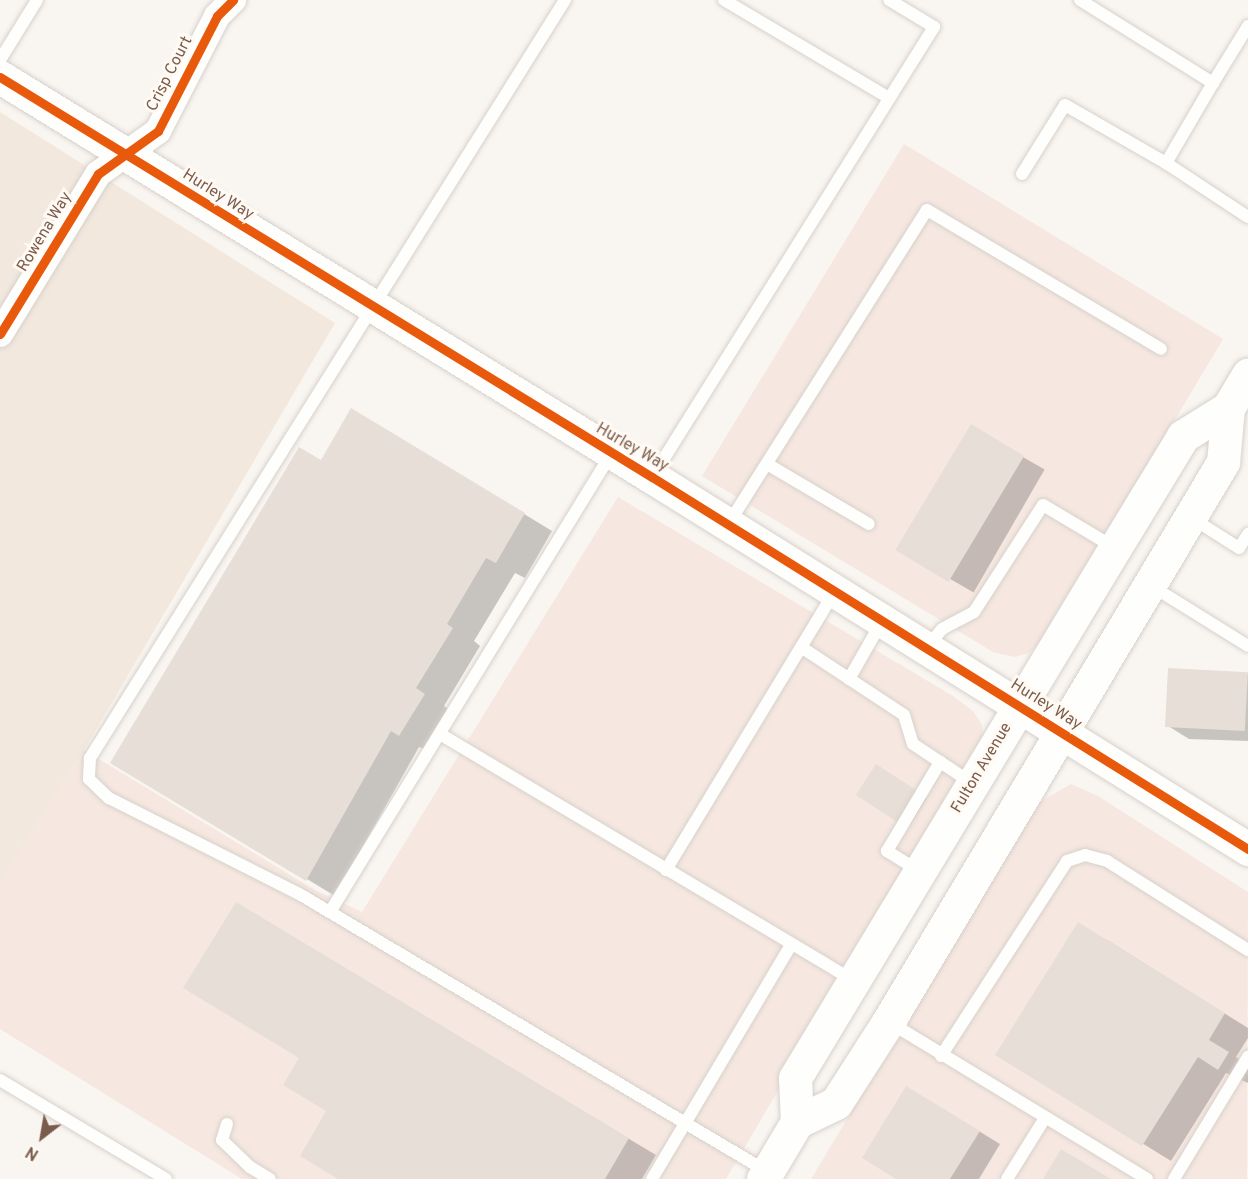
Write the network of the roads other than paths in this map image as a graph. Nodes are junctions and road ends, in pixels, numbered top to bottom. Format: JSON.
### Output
{"nodes":[{"id":1,"x":37,"y":0,"type":"edge"},
{"id":2,"x":233,"y":0,"type":"edge"},
{"id":3,"x":565,"y":0,"type":"edge"},
{"id":4,"x":724,"y":0,"type":"edge"},
{"id":5,"x":888,"y":0,"type":"edge"},
{"id":6,"x":1080,"y":0,"type":"edge"},
{"id":7,"x":1248,"y":26,"type":"edge"},
{"id":8,"x":0,"y":60,"type":"edge"},
{"id":9,"x":0,"y":77,"type":"edge"},
{"id":10,"x":1213,"y":83,"type":"junction"},
{"id":11,"x":889,"y":99,"type":"junction"},
{"id":12,"x":126,"y":155,"type":"junction"},
{"id":13,"x":1166,"y":163,"type":"junction"},
{"id":14,"x":1022,"y":174,"type":"dead end"},
{"id":15,"x":1248,"y":217,"type":"edge"},
{"id":16,"x":373,"y":308,"type":"junction"},
{"id":17,"x":0,"y":334,"type":"edge"},
{"id":18,"x":1161,"y":349,"type":"dead end"},
{"id":19,"x":1248,"y":375,"type":"edge"},
{"id":20,"x":1228,"y":408,"type":"junction"},
{"id":21,"x":611,"y":454,"type":"junction"},
{"id":22,"x":767,"y":464,"type":"junction"},
{"id":23,"x":652,"y":477,"type":"junction"},
{"id":24,"x":1189,"y":517,"type":"junction"},
{"id":25,"x":729,"y":524,"type":"junction"},
{"id":26,"x":869,"y":524,"type":"dead end"},
{"id":27,"x":1248,"y":534,"type":"edge"},
{"id":28,"x":1115,"y":548,"type":"junction"},
{"id":29,"x":1149,"y":584,"type":"junction"},
{"id":30,"x":835,"y":591,"type":"junction"},
{"id":31,"x":882,"y":620,"type":"junction"},
{"id":32,"x":1248,"y":646,"type":"edge"},
{"id":33,"x":801,"y":647,"type":"junction"},
{"id":34,"x":926,"y":648,"type":"junction"},
{"id":35,"x":849,"y":679,"type":"junction"},
{"id":36,"x":1019,"y":706,"type":"junction"},
{"id":37,"x":1061,"y":732,"type":"junction"},
{"id":38,"x":440,"y":734,"type":"junction"},
{"id":39,"x":940,"y":762,"type":"junction"},
{"id":40,"x":973,"y":784,"type":"junction"},
{"id":41,"x":1246,"y":842,"type":"edge"},
{"id":42,"x":666,"y":870,"type":"junction"},
{"id":43,"x":920,"y":871,"type":"junction"},
{"id":44,"x":330,"y":912,"type":"junction"},
{"id":45,"x":791,"y":945,"type":"junction"},
{"id":46,"x":1248,"y":950,"type":"edge"},
{"id":47,"x":854,"y":981,"type":"junction"},
{"id":48,"x":888,"y":1022,"type":"junction"},
{"id":49,"x":941,"y":1056,"type":"junction"},
{"id":50,"x":1248,"y":1057,"type":"edge"},
{"id":51,"x":0,"y":1080,"type":"edge"},
{"id":52,"x":1045,"y":1118,"type":"junction"},
{"id":53,"x":797,"y":1122,"type":"junction"},
{"id":54,"x":686,"y":1123,"type":"junction"},
{"id":55,"x":226,"y":1124,"type":"dead end"},
{"id":56,"x":765,"y":1175,"type":"edge"},
{"id":57,"x":166,"y":1179,"type":"edge"},
{"id":58,"x":270,"y":1179,"type":"edge"},
{"id":59,"x":652,"y":1179,"type":"edge"},
{"id":60,"x":1007,"y":1179,"type":"edge"},
{"id":61,"x":1147,"y":1179,"type":"edge"},
{"id":62,"x":1174,"y":1179,"type":"edge"}],
"edges":[{"from":1,"to":8,"type":"lane"},
{"from":2,"to":12,"type":"street","name":"Crisp Court"},
{"from":3,"to":16,"type":"lane"},
{"from":4,"to":11,"type":"lane"},
{"from":5,"to":11,"type":"lane"},
{"from":6,"to":10,"type":"lane"},
{"from":7,"to":10,"type":"lane"},
{"from":9,"to":12,"type":"main road","name":"Hurley Way"},
{"from":10,"to":13,"type":"lane"},
{"from":11,"to":23,"type":"lane"},
{"from":12,"to":16,"type":"main road","name":"Hurley Way"},
{"from":12,"to":17,"type":"street","name":"Rowena Way"},
{"from":13,"to":14,"type":"lane"},
{"from":13,"to":15,"type":"lane"},
{"from":16,"to":21,"type":"main road","name":"Hurley Way"},
{"from":16,"to":44,"type":"lane"},
{"from":18,"to":22,"type":"lane"},
{"from":19,"to":20,"type":"main road","name":"Fulton Avenue"},
{"from":20,"to":24,"type":"main road","name":"Fulton Avenue"},
{"from":20,"to":28,"type":"main road","name":"Fulton Avenue"},
{"from":21,"to":23,"type":"main road","name":"Hurley Way"},
{"from":21,"to":38,"type":"lane"},
{"from":22,"to":25,"type":"lane"},
{"from":22,"to":26,"type":"lane"},
{"from":23,"to":25,"type":"main road","name":"Hurley Way"},
{"from":24,"to":27,"type":"lane"},
{"from":24,"to":29,"type":"main road","name":"Fulton Avenue"},
{"from":25,"to":30,"type":"main road","name":"Hurley Way"},
{"from":28,"to":34,"type":"lane"},
{"from":28,"to":36,"type":"main road","name":"Fulton Avenue"},
{"from":29,"to":32,"type":"lane"},
{"from":29,"to":37,"type":"main road","name":"Fulton Avenue"},
{"from":30,"to":31,"type":"main road","name":"Hurley Way"},
{"from":30,"to":33,"type":"lane"},
{"from":31,"to":34,"type":"main road","name":"Hurley Way"},
{"from":31,"to":35,"type":"lane"},
{"from":33,"to":35,"type":"lane"},
{"from":33,"to":42,"type":"lane"},
{"from":34,"to":36,"type":"main road","name":"Hurley Way"},
{"from":35,"to":39,"type":"lane"},
{"from":36,"to":37,"type":"main road","name":"Hurley Way"},
{"from":36,"to":40,"type":"main road","name":"Fulton Avenue"},
{"from":37,"to":41,"type":"main road","name":"Hurley Way"},
{"from":37,"to":48,"type":"main road","name":"Fulton Avenue"},
{"from":38,"to":42,"type":"lane"},
{"from":38,"to":44,"type":"lane"},
{"from":39,"to":40,"type":"lane"},
{"from":39,"to":43,"type":"lane"},
{"from":40,"to":43,"type":"main road","name":"Fulton Avenue"},
{"from":42,"to":45,"type":"lane"},
{"from":43,"to":47,"type":"main road","name":"Fulton Avenue"},
{"from":44,"to":54,"type":"lane"},
{"from":45,"to":47,"type":"lane"},
{"from":45,"to":54,"type":"lane"},
{"from":46,"to":49,"type":"lane"},
{"from":47,"to":53,"type":"main road","name":"Fulton Avenue"},
{"from":48,"to":49,"type":"lane"},
{"from":48,"to":53,"type":"main road","name":"Fulton Avenue"},
{"from":49,"to":52,"type":"lane"},
{"from":50,"to":62,"type":"lane"},
{"from":51,"to":57,"type":"lane"},
{"from":52,"to":60,"type":"lane"},
{"from":52,"to":61,"type":"lane"},
{"from":53,"to":56,"type":"main road"},
{"from":54,"to":56,"type":"lane"},
{"from":54,"to":59,"type":"lane"},
{"from":55,"to":58,"type":"lane"}]}
